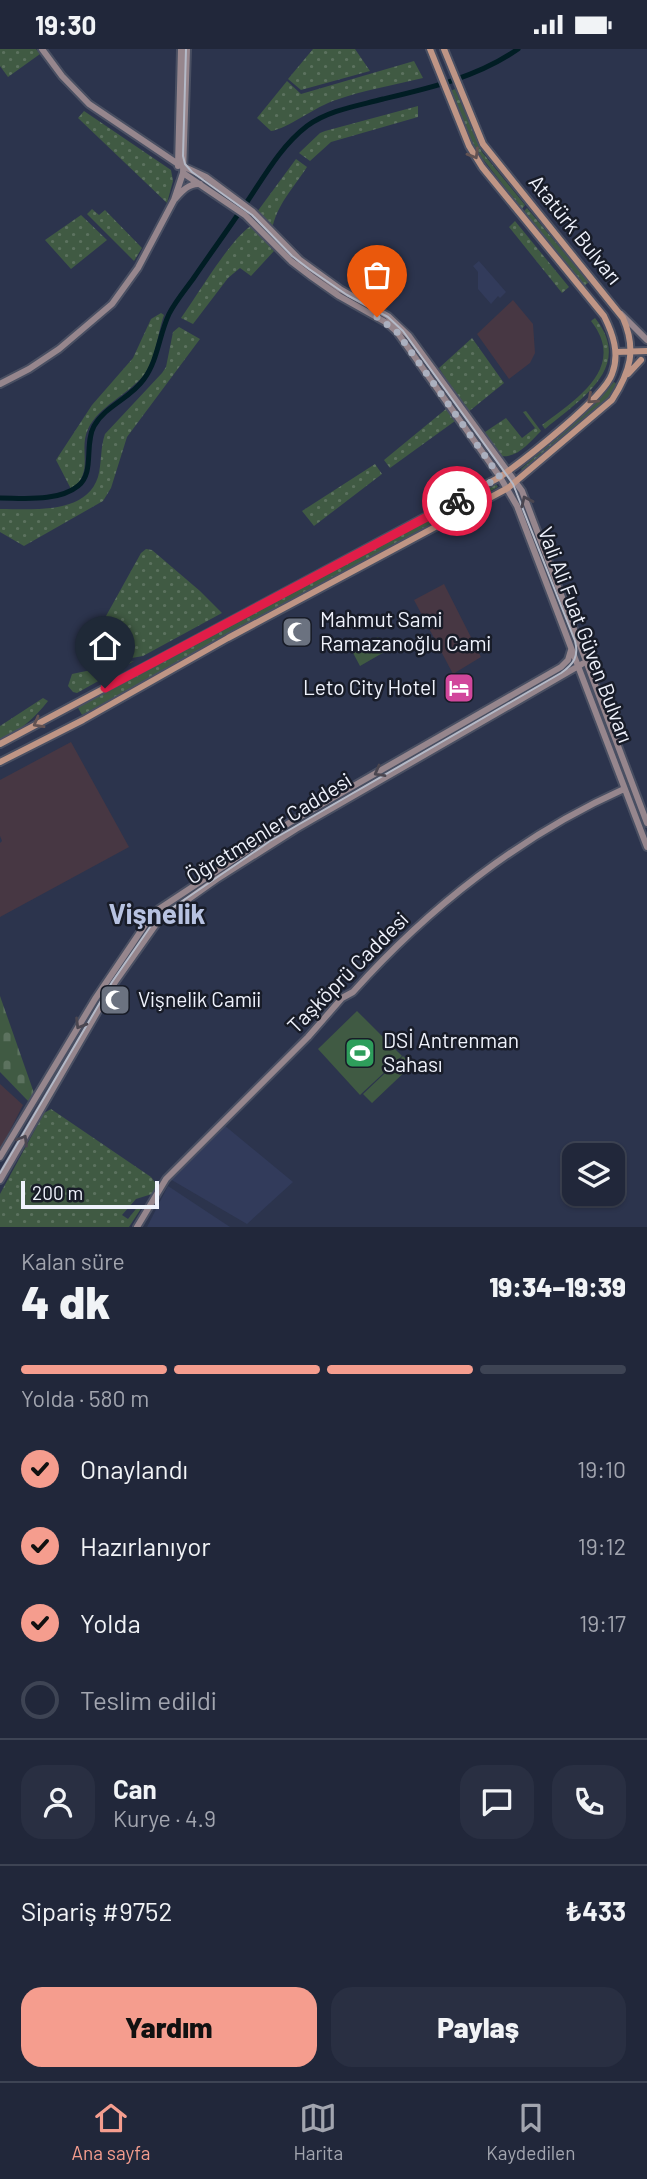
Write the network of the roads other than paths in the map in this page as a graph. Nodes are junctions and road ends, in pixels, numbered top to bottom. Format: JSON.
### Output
{"nodes":[{"id":1,"x":42,"y":49,"type":"edge"},
{"id":2,"x":181,"y":49,"type":"edge"},
{"id":3,"x":187,"y":49,"type":"edge"},
{"id":4,"x":430,"y":49,"type":"edge"},
{"id":5,"x":444,"y":49,"type":"edge"},
{"id":6,"x":182,"y":168,"type":"junction"},
{"id":7,"x":202,"y":184,"type":"junction"},
{"id":8,"x":174,"y":200,"type":"junction"},
{"id":9,"x":618,"y":311,"type":"junction"},
{"id":10,"x":647,"y":339,"type":"edge"},
{"id":11,"x":616,"y":352,"type":"junction"},
{"id":12,"x":630,"y":352,"type":"junction"},
{"id":13,"x":647,"y":353,"type":"edge"},
{"id":14,"x":628,"y":374,"type":"junction"},
{"id":15,"x":612,"y":376,"type":"junction"},
{"id":16,"x":624,"y":381,"type":"junction"},
{"id":17,"x":0,"y":384,"type":"edge"},
{"id":18,"x":509,"y":471,"type":"junction"},
{"id":19,"x":500,"y":477,"type":"junction"},
{"id":20,"x":516,"y":481,"type":"junction"},
{"id":21,"x":508,"y":488,"type":"junction"},
{"id":22,"x":570,"y":645,"type":"junction"},
{"id":23,"x":565,"y":663,"type":"junction"},
{"id":24,"x":582,"y":663,"type":"junction"},
{"id":25,"x":0,"y":744,"type":"edge"},
{"id":26,"x":0,"y":762,"type":"edge"},
{"id":27,"x":624,"y":789,"type":"junction"},
{"id":28,"x":647,"y":823,"type":"edge"},
{"id":29,"x":647,"y":847,"type":"edge"},
{"id":30,"x":0,"y":1157,"type":"edge"},
{"id":31,"x":0,"y":1180,"type":"edge"},
{"id":32,"x":137,"y":1227,"type":"edge"}],
"edges":[{"from":1,"to":6,"type":"main road"},
{"from":2,"to":6,"type":"main road"},
{"from":3,"to":6,"type":"main road"},
{"from":4,"to":11,"type":"main road","name":"Atatürk Bulvarı","one_way":true},
{"from":5,"to":9,"type":"main road","name":"Atatürk Bulvarı"},
{"from":6,"to":7,"type":"main road","name":"Vali Ali Fuat Güven Bulvarı"},
{"from":6,"to":8,"type":"main road"},
{"from":6,"to":18,"type":"main road","name":"Vali Ali Fuat Güven Bulvarı"},
{"from":7,"to":8,"type":"main road"},
{"from":7,"to":19,"type":"main road","name":"Vali Ali Fuat Güven Bulvarı"},
{"from":8,"to":17,"type":"main road"},
{"from":9,"to":10,"type":"main road"},
{"from":9,"to":12,"type":"main road","name":"Atatürk Bulvarı"},
{"from":11,"to":12,"type":"main road"},
{"from":11,"to":15,"type":"main road","name":"Atatürk Bulvarı"},
{"from":12,"to":13,"type":"main road"},
{"from":12,"to":14,"type":"main road","name":"Atatürk Bulvarı"},
{"from":13,"to":14,"type":"main road"},
{"from":14,"to":16,"type":"main road","name":"Atatürk Bulvarı"},
{"from":15,"to":16,"type":"main road"},
{"from":15,"to":18,"type":"main road","one_way":true},
{"from":16,"to":20,"type":"main road","name":"Atatürk Bulvarı"},
{"from":18,"to":19,"type":"main road"},
{"from":18,"to":20,"type":"main road","name":"Vali Ali Fuat Güven Bulvarı"},
{"from":19,"to":21,"type":"main road","name":"Vali Ali Fuat Güven Bulvarı"},
{"from":19,"to":25,"type":"main road","one_way":true},
{"from":20,"to":21,"type":"main road","name":"Atatürk Bulvarı"},
{"from":24,"to":20,"type":"main road","name":"Vali Ali Fuat Güven Bulvarı","one_way":true},
{"from":21,"to":22,"type":"main road","name":"Vali Ali Fuat Güven Bulvarı"},
{"from":21,"to":26,"type":"main road","name":"Atatürk Bulvarı"},
{"from":22,"to":23,"type":"main road"},
{"from":22,"to":24,"type":"main road","name":"Vali Ali Fuat Güven Bulvarı"},
{"from":23,"to":24,"type":"main road","name":"Öğretmenler Caddesi"},
{"from":23,"to":30,"type":"main road","name":"Öğretmenler Caddesi","one_way":true},
{"from":24,"to":27,"type":"main road","name":"Vali Ali Fuat Güven Bulvarı"},
{"from":24,"to":28,"type":"main road","name":"Vali Ali Fuat Güven Bulvarı"},
{"from":31,"to":24,"type":"main road","name":"Öğretmenler Caddesi","one_way":true},
{"from":27,"to":29,"type":"main road","name":"Vali Ali Fuat Güven Bulvarı"},
{"from":27,"to":32,"type":"main road","name":"Taşköprü Caddesi"}]}
